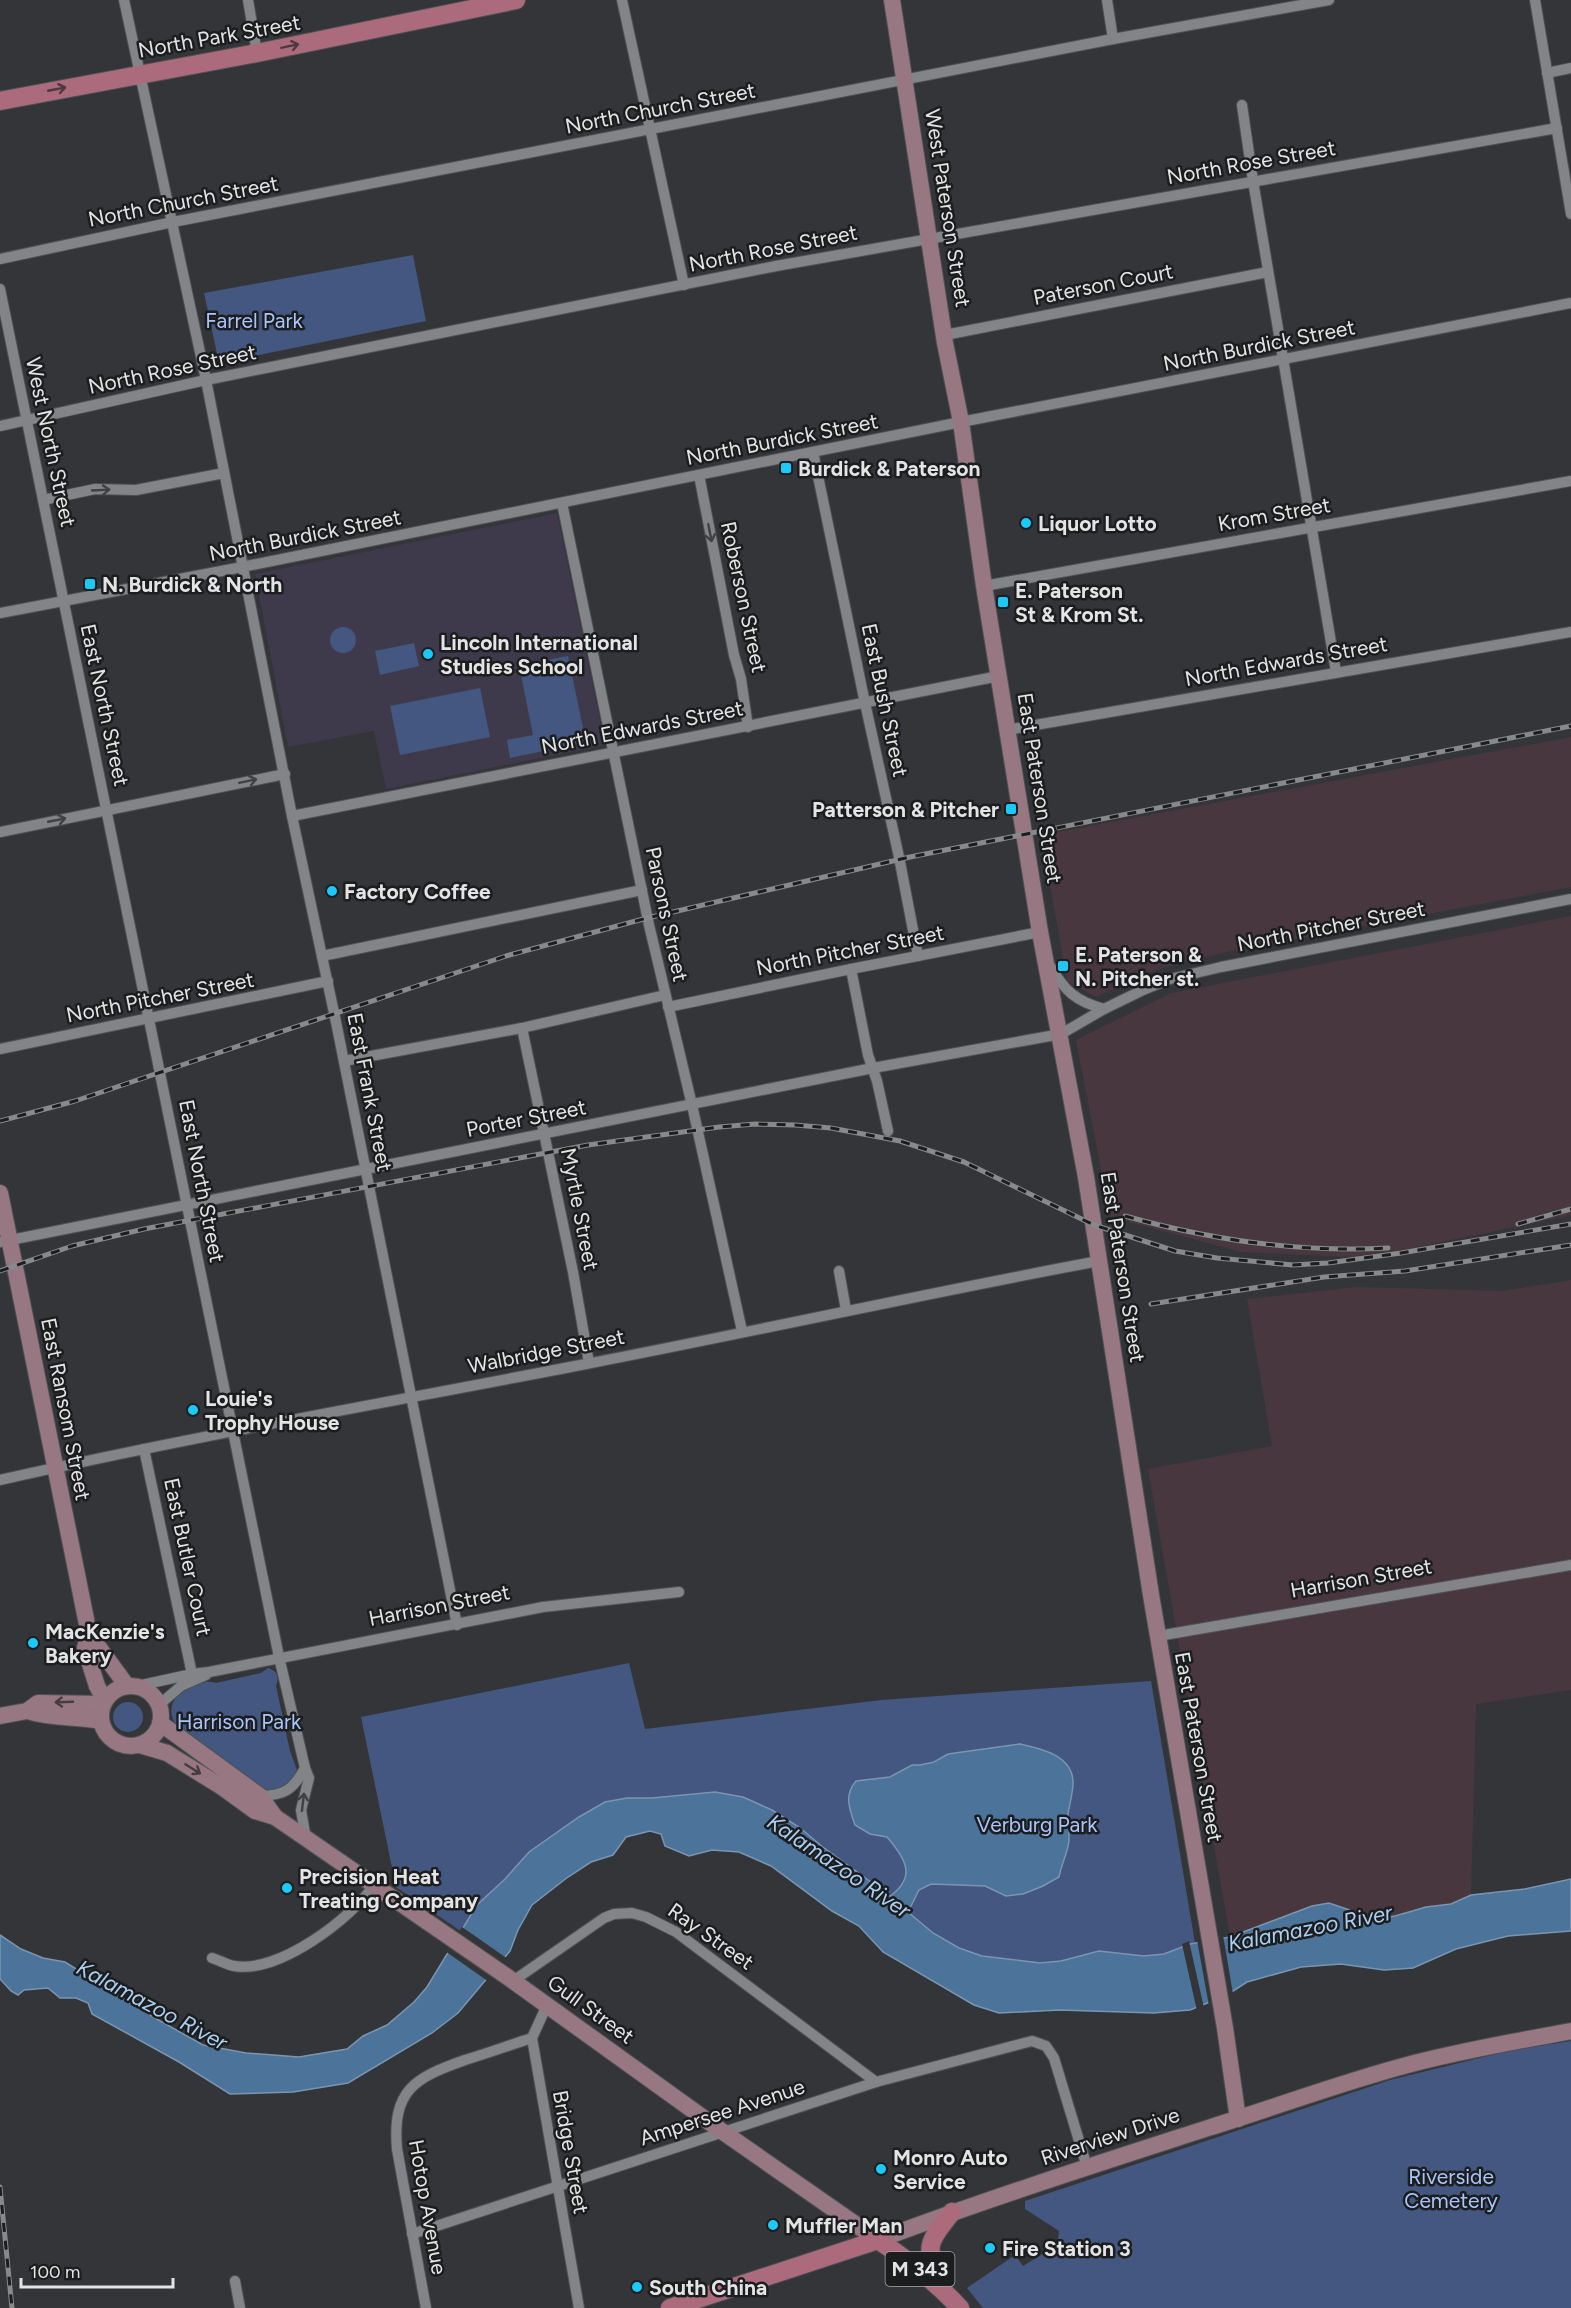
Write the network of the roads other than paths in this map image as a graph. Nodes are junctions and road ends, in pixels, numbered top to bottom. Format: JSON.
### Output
{"nodes":[{"id":1,"x":124,"y":0,"type":"edge"},
{"id":2,"x":248,"y":0,"type":"edge"},
{"id":3,"x":516,"y":0,"type":"edge"},
{"id":4,"x":622,"y":0,"type":"edge"},
{"id":5,"x":892,"y":0,"type":"edge"},
{"id":6,"x":1107,"y":0,"type":"edge"},
{"id":7,"x":1326,"y":0,"type":"edge"},
{"id":8,"x":1535,"y":0,"type":"edge"},
{"id":9,"x":1113,"y":39,"type":"junction"},
{"id":10,"x":257,"y":53,"type":"junction"},
{"id":11,"x":1571,"y":68,"type":"edge"},
{"id":12,"x":140,"y":73,"type":"junction"},
{"id":13,"x":1547,"y":73,"type":"junction"},
{"id":14,"x":905,"y":80,"type":"junction"},
{"id":15,"x":0,"y":100,"type":"edge"},
{"id":16,"x":1242,"y":105,"type":"dead end"},
{"id":17,"x":1557,"y":128,"type":"junction"},
{"id":18,"x":651,"y":130,"type":"junction"},
{"id":19,"x":1252,"y":182,"type":"junction"},
{"id":20,"x":1569,"y":185,"type":"edge"},
{"id":21,"x":1571,"y":214,"type":"edge"},
{"id":22,"x":173,"y":222,"type":"junction"},
{"id":23,"x":929,"y":238,"type":"junction"},
{"id":24,"x":0,"y":259,"type":"edge"},
{"id":25,"x":1268,"y":272,"type":"junction"},
{"id":26,"x":684,"y":285,"type":"junction"},
{"id":27,"x":0,"y":289,"type":"edge"},
{"id":28,"x":1571,"y":303,"type":"edge"},
{"id":29,"x":945,"y":335,"type":"junction"},
{"id":30,"x":1283,"y":360,"type":"junction"},
{"id":31,"x":206,"y":380,"type":"junction"},
{"id":32,"x":27,"y":421,"type":"junction"},
{"id":33,"x":961,"y":422,"type":"junction"},
{"id":34,"x":0,"y":426,"type":"edge"},
{"id":35,"x":813,"y":452,"type":"junction"},
{"id":36,"x":224,"y":473,"type":"junction"},
{"id":37,"x":699,"y":475,"type":"junction"},
{"id":38,"x":1571,"y":481,"type":"edge"},
{"id":39,"x":43,"y":500,"type":"junction"},
{"id":40,"x":562,"y":503,"type":"junction"},
{"id":41,"x":1312,"y":527,"type":"junction"},
{"id":42,"x":243,"y":567,"type":"junction"},
{"id":43,"x":984,"y":586,"type":"junction"},
{"id":44,"x":64,"y":602,"type":"junction"},
{"id":45,"x":0,"y":613,"type":"edge"},
{"id":46,"x":1571,"y":632,"type":"edge"},
{"id":47,"x":1336,"y":672,"type":"junction"},
{"id":48,"x":999,"y":676,"type":"junction"},
{"id":49,"x":865,"y":702,"type":"junction"},
{"id":50,"x":748,"y":727,"type":"junction"},
{"id":51,"x":1007,"y":730,"type":"junction"},
{"id":52,"x":612,"y":752,"type":"junction"},
{"id":53,"x":285,"y":774,"type":"junction"},
{"id":54,"x":107,"y":810,"type":"junction"},
{"id":55,"x":292,"y":816,"type":"junction"},
{"id":56,"x":0,"y":832,"type":"edge"},
{"id":57,"x":642,"y":890,"type":"junction"},
{"id":58,"x":1571,"y":899,"type":"edge"},
{"id":59,"x":1040,"y":932,"type":"junction"},
{"id":60,"x":322,"y":956,"type":"junction"},
{"id":61,"x":918,"y":956,"type":"junction"},
{"id":62,"x":1045,"y":958,"type":"junction"},
{"id":63,"x":851,"y":969,"type":"junction"},
{"id":64,"x":328,"y":981,"type":"junction"},
{"id":65,"x":665,"y":996,"type":"junction"},
{"id":66,"x":668,"y":1007,"type":"junction"},
{"id":67,"x":1104,"y":1009,"type":"junction"},
{"id":68,"x":148,"y":1018,"type":"junction"},
{"id":69,"x":522,"y":1028,"type":"junction"},
{"id":70,"x":1060,"y":1034,"type":"junction"},
{"id":71,"x":0,"y":1049,"type":"edge"},
{"id":72,"x":344,"y":1061,"type":"junction"},
{"id":73,"x":873,"y":1068,"type":"junction"},
{"id":74,"x":692,"y":1104,"type":"junction"},
{"id":75,"x":888,"y":1131,"type":"dead end"},
{"id":76,"x":545,"y":1135,"type":"junction"},
{"id":77,"x":365,"y":1170,"type":"junction"},
{"id":78,"x":0,"y":1193,"type":"edge"},
{"id":79,"x":187,"y":1206,"type":"junction"},
{"id":80,"x":5,"y":1241,"type":"edge"},
{"id":81,"x":1099,"y":1261,"type":"junction"},
{"id":82,"x":839,"y":1271,"type":"dead end"},
{"id":83,"x":846,"y":1310,"type":"junction"},
{"id":84,"x":742,"y":1331,"type":"junction"},
{"id":85,"x":589,"y":1363,"type":"junction"},
{"id":86,"x":411,"y":1397,"type":"junction"},
{"id":87,"x":233,"y":1431,"type":"junction"},
{"id":88,"x":144,"y":1449,"type":"junction"},
{"id":89,"x":55,"y":1467,"type":"junction"},
{"id":90,"x":0,"y":1480,"type":"edge"},
{"id":91,"x":1571,"y":1565,"type":"edge"},
{"id":92,"x":680,"y":1592,"type":"dead end"},
{"id":93,"x":457,"y":1625,"type":"junction"},
{"id":94,"x":89,"y":1634,"type":"junction"},
{"id":95,"x":1158,"y":1636,"type":"junction"},
{"id":96,"x":279,"y":1657,"type":"junction"},
{"id":97,"x":209,"y":1672,"type":"junction"},
{"id":98,"x":192,"y":1674,"type":"junction"},
{"id":99,"x":132,"y":1686,"type":"junction"},
{"id":100,"x":104,"y":1702,"type":"junction"},
{"id":101,"x":159,"y":1705,"type":"junction"},
{"id":102,"x":27,"y":1711,"type":"junction"},
{"id":103,"x":0,"y":1716,"type":"edge"},
{"id":104,"x":101,"y":1721,"type":"junction"},
{"id":105,"x":160,"y":1723,"type":"junction"},
{"id":106,"x":140,"y":1745,"type":"junction"},
{"id":107,"x":304,"y":1768,"type":"junction"},
{"id":108,"x":260,"y":1796,"type":"junction"},
{"id":109,"x":275,"y":1818,"type":"junction"},
{"id":110,"x":306,"y":1839,"type":"junction"},
{"id":111,"x":374,"y":1885,"type":"junction"},
{"id":112,"x":213,"y":1958,"type":"dead end"},
{"id":113,"x":511,"y":1979,"type":"junction"},
{"id":114,"x":547,"y":2005,"type":"junction"},
{"id":115,"x":1571,"y":2031,"type":"edge"},
{"id":116,"x":532,"y":2038,"type":"junction"},
{"id":117,"x":876,"y":2082,"type":"junction"},
{"id":118,"x":1238,"y":2119,"type":"junction"},
{"id":119,"x":723,"y":2132,"type":"junction"},
{"id":120,"x":1087,"y":2167,"type":"junction"},
{"id":121,"x":557,"y":2186,"type":"junction"},
{"id":122,"x":952,"y":2212,"type":"junction"},
{"id":123,"x":412,"y":2234,"type":"junction"},
{"id":124,"x":878,"y":2240,"type":"junction"},
{"id":125,"x":235,"y":2281,"type":"dead end"},
{"id":126,"x":958,"y":2307,"type":"edge"},
{"id":127,"x":240,"y":2308,"type":"edge"},
{"id":128,"x":426,"y":2308,"type":"edge"},
{"id":129,"x":579,"y":2308,"type":"edge"},
{"id":130,"x":670,"y":2308,"type":"edge"}],
"edges":[{"from":1,"to":12,"type":"street","name":"East Frank Street"},
{"from":2,"to":10,"type":"street"},
{"from":10,"to":3,"type":"main road","name":"North Park Street","one_way":true},
{"from":4,"to":18,"type":"street"},
{"from":5,"to":14,"type":"street","name":"West Paterson Street"},
{"from":6,"to":9,"type":"street"},
{"from":7,"to":9,"type":"street","name":"North Church Street"},
{"from":8,"to":13,"type":"street"},
{"from":9,"to":14,"type":"street","name":"North Church Street"},
{"from":10,"to":12,"type":"main road","name":"North Park Street"},
{"from":11,"to":13,"type":"street"},
{"from":15,"to":12,"type":"main road","name":"North Park Street","one_way":true},
{"from":12,"to":22,"type":"street","name":"East Frank Street"},
{"from":13,"to":17,"type":"street"},
{"from":14,"to":18,"type":"street","name":"North Church Street"},
{"from":14,"to":23,"type":"street","name":"West Paterson Street"},
{"from":16,"to":19,"type":"street"},
{"from":17,"to":19,"type":"street","name":"North Rose Street"},
{"from":17,"to":20,"type":"street"},
{"from":18,"to":22,"type":"street","name":"North Church Street"},
{"from":18,"to":26,"type":"street"},
{"from":19,"to":23,"type":"street","name":"North Rose Street"},
{"from":19,"to":25,"type":"street"},
{"from":20,"to":21,"type":"street"},
{"from":22,"to":24,"type":"street","name":"North Church Street"},
{"from":22,"to":31,"type":"street","name":"East Frank Street"},
{"from":23,"to":26,"type":"street","name":"North Rose Street"},
{"from":23,"to":29,"type":"street","name":"West Paterson Street"},
{"from":25,"to":29,"type":"street","name":"Paterson Court"},
{"from":25,"to":30,"type":"street"},
{"from":26,"to":31,"type":"street","name":"North Rose Street"},
{"from":27,"to":32,"type":"street","name":"West North Street"},
{"from":28,"to":30,"type":"street","name":"North Burdick Street"},
{"from":29,"to":33,"type":"street","name":"West Paterson Street"},
{"from":30,"to":33,"type":"street","name":"North Burdick Street"},
{"from":30,"to":41,"type":"street"},
{"from":31,"to":32,"type":"street","name":"North Rose Street"},
{"from":31,"to":36,"type":"street","name":"East Frank Street"},
{"from":32,"to":34,"type":"street","name":"North Rose Street"},
{"from":32,"to":39,"type":"street","name":"West North Street"},
{"from":33,"to":35,"type":"street","name":"North Burdick Street"},
{"from":33,"to":43,"type":"street","name":"East Paterson Street"},
{"from":35,"to":37,"type":"street","name":"North Burdick Street"},
{"from":35,"to":49,"type":"street","name":"East Bush Street"},
{"from":39,"to":36,"type":"street","one_way":true},
{"from":36,"to":42,"type":"street","name":"East Frank Street"},
{"from":37,"to":40,"type":"street","name":"North Burdick Street"},
{"from":37,"to":50,"type":"street","name":"Roberson Street","one_way":true},
{"from":38,"to":41,"type":"street","name":"Krom Street"},
{"from":39,"to":44,"type":"street","name":"West North Street"},
{"from":40,"to":42,"type":"street","name":"North Burdick Street"},
{"from":40,"to":52,"type":"street","name":"Parsons Street"},
{"from":41,"to":43,"type":"street","name":"Krom Street"},
{"from":41,"to":47,"type":"street"},
{"from":42,"to":44,"type":"street","name":"North Burdick Street"},
{"from":42,"to":53,"type":"street","name":"East Frank Street"},
{"from":43,"to":48,"type":"street","name":"East Paterson Street"},
{"from":44,"to":45,"type":"street","name":"North Burdick Street"},
{"from":44,"to":54,"type":"street","name":"East North Street"},
{"from":46,"to":47,"type":"street","name":"North Edwards Street"},
{"from":47,"to":51,"type":"street","name":"North Edwards Street"},
{"from":48,"to":49,"type":"street","name":"North Edwards Street"},
{"from":48,"to":51,"type":"street","name":"East Paterson Street"},
{"from":49,"to":50,"type":"street","name":"North Edwards Street"},
{"from":49,"to":61,"type":"street","name":"East Bush Street"},
{"from":50,"to":52,"type":"street","name":"North Edwards Street"},
{"from":51,"to":59,"type":"street","name":"East Paterson Street"},
{"from":52,"to":55,"type":"street","name":"North Edwards Street"},
{"from":52,"to":57,"type":"street","name":"Parsons Street"},
{"from":54,"to":53,"type":"street","one_way":true},
{"from":53,"to":55,"type":"street","name":"East Frank Street"},
{"from":56,"to":54,"type":"street","one_way":true},
{"from":54,"to":68,"type":"street","name":"East North Street"},
{"from":55,"to":60,"type":"street","name":"East Frank Street"},
{"from":57,"to":60,"type":"street"},
{"from":57,"to":65,"type":"street","name":"Parsons Street"},
{"from":58,"to":67,"type":"street","name":"North Pitcher Street"},
{"from":59,"to":61,"type":"street","name":"North Pitcher Street"},
{"from":59,"to":62,"type":"street","name":"East Paterson Street"},
{"from":60,"to":64,"type":"street","name":"East Frank Street"},
{"from":61,"to":63,"type":"street","name":"North Pitcher Street"},
{"from":62,"to":67,"type":"street"},
{"from":62,"to":70,"type":"street","name":"East Paterson Street"},
{"from":63,"to":66,"type":"street","name":"North Pitcher Street"},
{"from":63,"to":73,"type":"street"},
{"from":64,"to":68,"type":"street","name":"North Pitcher Street"},
{"from":64,"to":72,"type":"street","name":"East Frank Street"},
{"from":65,"to":66,"type":"street","name":"Parsons Street"},
{"from":65,"to":69,"type":"street"},
{"from":66,"to":74,"type":"street","name":"Parsons Street"},
{"from":67,"to":70,"type":"street","name":"North Pitcher Street"},
{"from":68,"to":71,"type":"street","name":"North Pitcher Street"},
{"from":68,"to":79,"type":"street","name":"East North Street"},
{"from":69,"to":72,"type":"street"},
{"from":69,"to":76,"type":"street","name":"Myrtle Street"},
{"from":70,"to":73,"type":"street","name":"Porter Street"},
{"from":70,"to":81,"type":"street","name":"East Paterson Street"},
{"from":72,"to":77,"type":"street","name":"East Frank Street"},
{"from":73,"to":74,"type":"street","name":"Porter Street"},
{"from":73,"to":75,"type":"street"},
{"from":74,"to":76,"type":"street","name":"Porter Street"},
{"from":74,"to":84,"type":"street","name":"Parsons Street"},
{"from":76,"to":77,"type":"street","name":"Porter Street"},
{"from":76,"to":85,"type":"street","name":"Myrtle Street"},
{"from":77,"to":79,"type":"street","name":"Porter Street"},
{"from":77,"to":86,"type":"street","name":"East Frank Street"},
{"from":78,"to":80,"type":"street","name":"East Ransom Street"},
{"from":79,"to":80,"type":"street","name":"Porter Street"},
{"from":79,"to":87,"type":"street","name":"East North Street"},
{"from":80,"to":89,"type":"street","name":"East Ransom Street"},
{"from":81,"to":83,"type":"street","name":"Walbridge Street"},
{"from":81,"to":95,"type":"street","name":"East Paterson Street"},
{"from":82,"to":83,"type":"street"},
{"from":83,"to":84,"type":"street","name":"Walbridge Street"},
{"from":84,"to":85,"type":"street","name":"Walbridge Street"},
{"from":85,"to":86,"type":"street","name":"Walbridge Street"},
{"from":86,"to":87,"type":"street","name":"Walbridge Street"},
{"from":86,"to":93,"type":"street","name":"East Frank Street"},
{"from":87,"to":88,"type":"street","name":"Walbridge Street"},
{"from":87,"to":96,"type":"street","name":"East North Street"},
{"from":88,"to":89,"type":"street","name":"Walbridge Street"},
{"from":88,"to":98,"type":"street","name":"East Butler Court"},
{"from":89,"to":90,"type":"street","name":"Walbridge Street"},
{"from":89,"to":94,"type":"street","name":"East Ransom Street"},
{"from":91,"to":95,"type":"street","name":"Harrison Street"},
{"from":92,"to":93,"type":"street","name":"Harrison Street"},
{"from":93,"to":96,"type":"street","name":"Harrison Street"},
{"from":94,"to":99,"type":"street","name":"East Ransom Street"},
{"from":94,"to":100,"type":"street","name":"East Ransom Street"},
{"from":95,"to":118,"type":"street","name":"East Paterson Street"},
{"from":96,"to":97,"type":"street","name":"Harrison Street"},
{"from":96,"to":107,"type":"street","name":"East North Street"},
{"from":97,"to":98,"type":"street","name":"Harrison Street"},
{"from":97,"to":101,"type":"street","name":"Harrison Street"},
{"from":98,"to":99,"type":"street","name":"Harrison Street"},
{"from":99,"to":100,"type":"street"},
{"from":99,"to":101,"type":"street"},
{"from":100,"to":102,"type":"street","one_way":true},
{"from":100,"to":104,"type":"street"},
{"from":101,"to":105,"type":"street"},
{"from":102,"to":103,"type":"street"},
{"from":102,"to":104,"type":"street"},
{"from":104,"to":106,"type":"street"},
{"from":105,"to":106,"type":"street"},
{"from":105,"to":108,"type":"street","name":"Gull Street"},
{"from":106,"to":109,"type":"street","name":"Gull Street","one_way":true},
{"from":107,"to":108,"type":"street"},
{"from":110,"to":107,"type":"street","name":"East North Street","one_way":true},
{"from":108,"to":109,"type":"street","name":"Gull Street"},
{"from":109,"to":110,"type":"street","name":"Gull Street"},
{"from":110,"to":111,"type":"street","name":"Gull Street"},
{"from":111,"to":112,"type":"street"},
{"from":111,"to":113,"type":"street","name":"Gull Street"},
{"from":113,"to":114,"type":"street","name":"Gull Street"},
{"from":113,"to":117,"type":"street","name":"Ray Street"},
{"from":114,"to":116,"type":"street"},
{"from":114,"to":119,"type":"street","name":"Gull Street"},
{"from":115,"to":118,"type":"street","name":"Riverview Drive"},
{"from":116,"to":121,"type":"street","name":"Bridge Street"},
{"from":116,"to":123,"type":"street","name":"Hotop Avenue"},
{"from":117,"to":119,"type":"street","name":"Ampersee Avenue"},
{"from":117,"to":120,"type":"street","name":"Ampersee Avenue"},
{"from":118,"to":120,"type":"street","name":"Riverview Drive"},
{"from":119,"to":121,"type":"street","name":"Ampersee Avenue"},
{"from":119,"to":124,"type":"street","name":"Gull Street"},
{"from":120,"to":122,"type":"street","name":"Riverview Drive"},
{"from":121,"to":123,"type":"street","name":"Ampersee Avenue"},
{"from":121,"to":129,"type":"street","name":"Bridge Street"},
{"from":122,"to":124,"type":"street","name":"Riverview Drive"},
{"from":122,"to":126,"type":"main road"},
{"from":123,"to":128,"type":"street","name":"Hotop Avenue"},
{"from":124,"to":126,"type":"main road","number":"M 343"},
{"from":124,"to":130,"type":"main road","name":"Riverview Drive"},
{"from":125,"to":127,"type":"street"}]}
